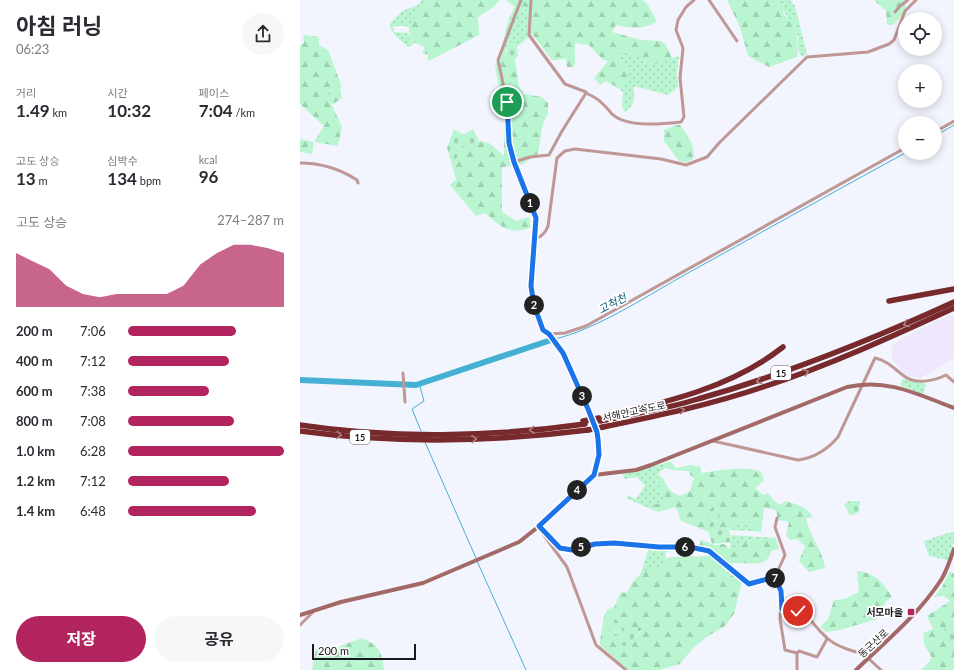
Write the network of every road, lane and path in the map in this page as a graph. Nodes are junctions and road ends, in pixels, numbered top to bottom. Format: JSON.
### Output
{"nodes":[{"id":1,"x":521,"y":0,"type":"edge"},
{"id":2,"x":531,"y":0,"type":"edge"},
{"id":3,"x":694,"y":0,"type":"edge"},
{"id":4,"x":709,"y":0,"type":"edge"},
{"id":5,"x":908,"y":0,"type":"edge"},
{"id":6,"x":915,"y":0,"type":"edge"},
{"id":7,"x":895,"y":12,"type":"dead end"},
{"id":8,"x":737,"y":41,"type":"dead end"},
{"id":9,"x":586,"y":92,"type":"dead end"},
{"id":10,"x":954,"y":121,"type":"edge"},
{"id":11,"x":942,"y":128,"type":"edge"},
{"id":12,"x":898,"y":152,"type":"edge"},
{"id":13,"x":514,"y":162,"type":"junction"},
{"id":14,"x":300,"y":163,"type":"edge"},
{"id":15,"x":358,"y":183,"type":"dead end"},
{"id":16,"x":535,"y":239,"type":"junction"},
{"id":17,"x":954,"y":289,"type":"edge"},
{"id":18,"x":889,"y":301,"type":"dead end"},
{"id":19,"x":954,"y":302,"type":"edge"},
{"id":20,"x":954,"y":308,"type":"edge"},
{"id":21,"x":550,"y":336,"type":"junction"},
{"id":22,"x":783,"y":346,"type":"dead end"},
{"id":23,"x":402,"y":375,"type":"dead end"},
{"id":24,"x":954,"y":382,"type":"edge"},
{"id":25,"x":864,"y":383,"type":"junction"},
{"id":26,"x":405,"y":402,"type":"dead end"},
{"id":27,"x":954,"y":408,"type":"edge"},
{"id":28,"x":601,"y":422,"type":"junction"},
{"id":29,"x":300,"y":425,"type":"edge"},
{"id":30,"x":300,"y":431,"type":"edge"},
{"id":31,"x":712,"y":441,"type":"junction"},
{"id":32,"x":594,"y":475,"type":"junction"},
{"id":33,"x":777,"y":518,"type":"dead end"},
{"id":34,"x":538,"y":526,"type":"junction"},
{"id":35,"x":954,"y":549,"type":"edge"},
{"id":36,"x":775,"y":577,"type":"junction"},
{"id":37,"x":316,"y":609,"type":"junction"},
{"id":38,"x":782,"y":609,"type":"junction"},
{"id":39,"x":300,"y":615,"type":"edge"},
{"id":40,"x":300,"y":624,"type":"edge"},
{"id":41,"x":827,"y":639,"type":"junction"},
{"id":42,"x":797,"y":652,"type":"junction"},
{"id":43,"x":869,"y":657,"type":"junction"},
{"id":44,"x":626,"y":670,"type":"edge"},
{"id":45,"x":797,"y":670,"type":"edge"},
{"id":46,"x":856,"y":670,"type":"edge"},
{"id":47,"x":881,"y":670,"type":"edge"}],
"edges":[{"from":1,"to":13,"type":"street"},
{"from":2,"to":9,"type":"street"},
{"from":3,"to":13,"type":"street"},
{"from":4,"to":8,"type":"street"},
{"from":5,"to":7,"type":"street"},
{"from":6,"to":16,"type":"street"},
{"from":10,"to":11,"type":"street"},
{"from":12,"to":21,"type":"street"},
{"from":13,"to":16,"type":"street"},
{"from":14,"to":15,"type":"street"},
{"from":16,"to":21,"type":"street"},
{"from":17,"to":18,"type":"highway"},
{"from":19,"to":28,"type":"highway","name":"서해안고속도로","number":"15","one_way":true},
{"from":28,"to":20,"type":"highway","name":"서해안고속도로","number":"15","one_way":true},
{"from":21,"to":32,"type":"street"},
{"from":22,"to":28,"type":"highway"},
{"from":23,"to":26,"type":"street"},
{"from":24,"to":25,"type":"street"},
{"from":25,"to":27,"type":"street"},
{"from":25,"to":31,"type":"street"},
{"from":25,"to":31,"type":"street"},
{"from":28,"to":29,"type":"highway","number":"15","one_way":true,"bridge":true},
{"from":30,"to":28,"type":"highway","name":"서해안고속도로","number":"15","one_way":true,"bridge":true},
{"from":31,"to":32,"type":"street"},
{"from":32,"to":34,"type":"street"},
{"from":33,"to":36,"type":"street"},
{"from":34,"to":36,"type":"street"},
{"from":34,"to":37,"type":"street"},
{"from":34,"to":44,"type":"street"},
{"from":35,"to":43,"type":"street","name":"동군산로"},
{"from":36,"to":38,"type":"street"},
{"from":37,"to":39,"type":"street"},
{"from":37,"to":40,"type":"street"},
{"from":38,"to":41,"type":"street"},
{"from":38,"to":42,"type":"street"},
{"from":41,"to":42,"type":"street"},
{"from":41,"to":43,"type":"street"},
{"from":42,"to":45,"type":"street"},
{"from":43,"to":46,"type":"street","name":"동군산로"},
{"from":43,"to":47,"type":"street"}]}
